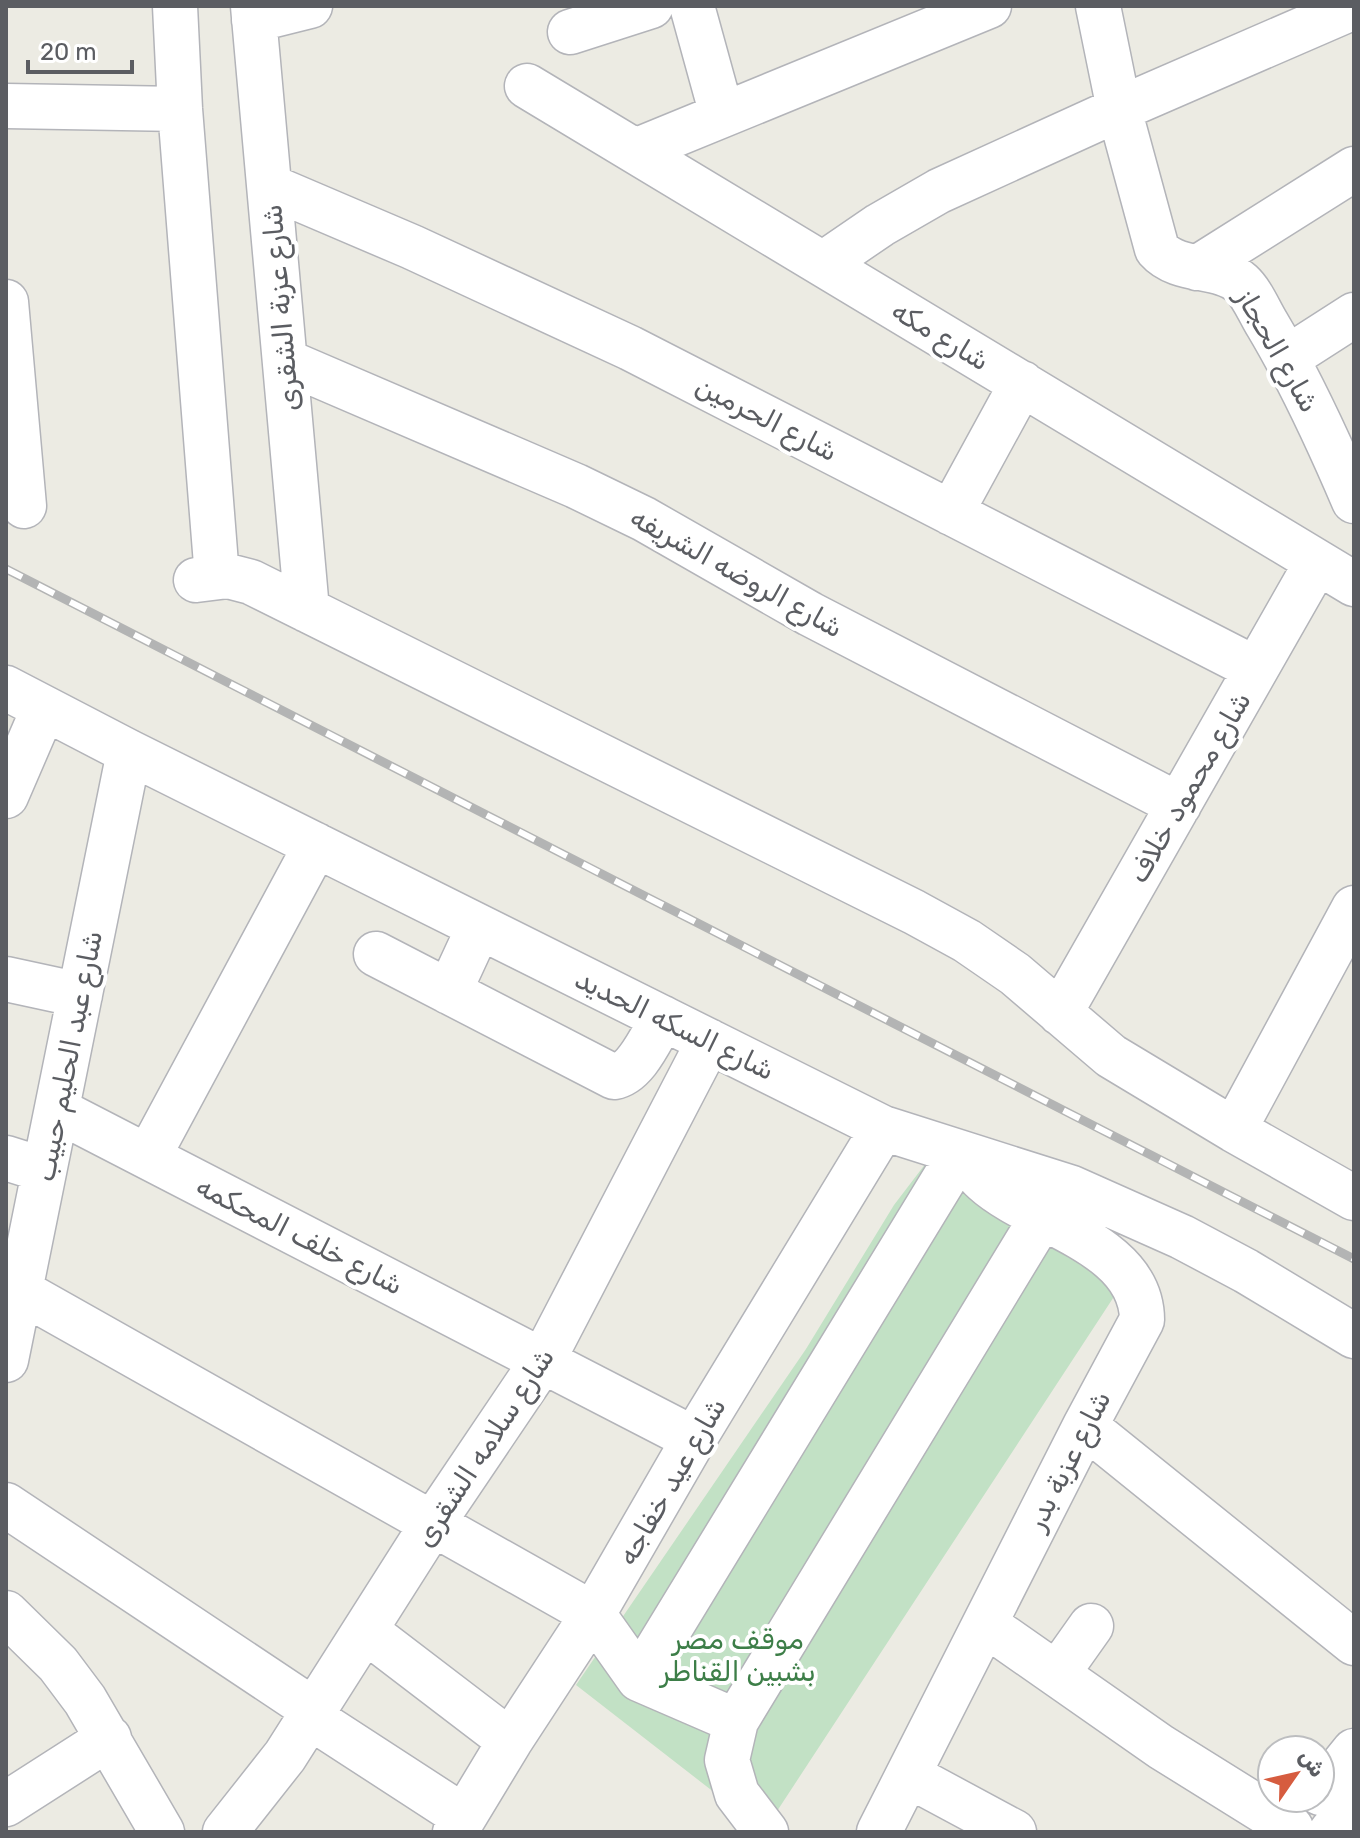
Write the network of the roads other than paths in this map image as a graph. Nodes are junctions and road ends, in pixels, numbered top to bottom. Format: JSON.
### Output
{"nodes":[{"id":1,"x":175,"y":6,"type":"edge"},
{"id":2,"x":310,"y":6,"type":"edge"},
{"id":3,"x":651,"y":6,"type":"edge"},
{"id":4,"x":692,"y":6,"type":"edge"},
{"id":5,"x":989,"y":6,"type":"edge"},
{"id":6,"x":1098,"y":6,"type":"edge"},
{"id":7,"x":1354,"y":7,"type":"edge"},
{"id":8,"x":254,"y":13,"type":"edge"},
{"id":9,"x":917,"y":20,"type":"edge"},
{"id":10,"x":570,"y":32,"type":"dead end"},
{"id":11,"x":527,"y":86,"type":"dead end"},
{"id":12,"x":6,"y":106,"type":"edge"},
{"id":13,"x":180,"y":109,"type":"junction"},
{"id":14,"x":1119,"y":109,"type":"junction"},
{"id":15,"x":722,"y":115,"type":"junction"},
{"id":16,"x":635,"y":151,"type":"junction"},
{"id":17,"x":1354,"y":169,"type":"edge"},
{"id":18,"x":269,"y":186,"type":"junction"},
{"id":19,"x":823,"y":264,"type":"junction"},
{"id":20,"x":1197,"y":268,"type":"junction"},
{"id":21,"x":6,"y":302,"type":"edge"},
{"id":22,"x":1354,"y":315,"type":"edge"},
{"id":23,"x":1287,"y":358,"type":"junction"},
{"id":24,"x":285,"y":361,"type":"junction"},
{"id":25,"x":1022,"y":383,"type":"junction"},
{"id":26,"x":1354,"y":501,"type":"edge"},
{"id":27,"x":24,"y":506,"type":"dead end"},
{"id":28,"x":951,"y":513,"type":"junction"},
{"id":29,"x":1317,"y":562,"type":"junction"},
{"id":30,"x":1354,"y":584,"type":"edge"},
{"id":31,"x":307,"y":610,"type":"junction"},
{"id":32,"x":1256,"y":669,"type":"junction"},
{"id":33,"x":6,"y":688,"type":"edge"},
{"id":34,"x":44,"y":708,"type":"junction"},
{"id":35,"x":129,"y":752,"type":"junction"},
{"id":36,"x":6,"y":796,"type":"edge"},
{"id":37,"x":1179,"y":805,"type":"junction"},
{"id":38,"x":316,"y":845,"type":"junction"},
{"id":39,"x":1354,"y":908,"type":"edge"},
{"id":40,"x":479,"y":927,"type":"junction"},
{"id":41,"x":376,"y":954,"type":"dead end"},
{"id":42,"x":6,"y":979,"type":"edge"},
{"id":43,"x":449,"y":992,"type":"junction"},
{"id":44,"x":80,"y":995,"type":"junction"},
{"id":45,"x":1060,"y":1013,"type":"junction"},
{"id":46,"x":663,"y":1018,"type":"junction"},
{"id":47,"x":709,"y":1041,"type":"junction"},
{"id":48,"x":57,"y":1110,"type":"junction"},
{"id":49,"x":883,"y":1128,"type":"junction"},
{"id":50,"x":1234,"y":1130,"type":"junction"},
{"id":51,"x":960,"y":1153,"type":"junction"},
{"id":52,"x":148,"y":1157,"type":"junction"},
{"id":53,"x":25,"y":1164,"type":"edge"},
{"id":54,"x":1350,"y":1187,"type":"edge"},
{"id":55,"x":1042,"y":1217,"type":"junction"},
{"id":56,"x":11,"y":1325,"type":"edge"},
{"id":57,"x":1354,"y":1336,"type":"edge"},
{"id":58,"x":543,"y":1360,"type":"junction"},
{"id":59,"x":1085,"y":1426,"type":"junction"},
{"id":60,"x":694,"y":1439,"type":"junction"},
{"id":61,"x":6,"y":1505,"type":"edge"},
{"id":62,"x":433,"y":1523,"type":"junction"},
{"id":63,"x":6,"y":1613,"type":"edge"},
{"id":64,"x":593,"y":1614,"type":"junction"},
{"id":65,"x":985,"y":1624,"type":"junction"},
{"id":66,"x":1091,"y":1626,"type":"dead end"},
{"id":67,"x":366,"y":1631,"type":"junction"},
{"id":68,"x":1354,"y":1643,"type":"edge"},
{"id":69,"x":1057,"y":1674,"type":"junction"},
{"id":70,"x":639,"y":1679,"type":"junction"},
{"id":71,"x":313,"y":1714,"type":"junction"},
{"id":72,"x":736,"y":1721,"type":"junction"},
{"id":73,"x":109,"y":1738,"type":"junction"},
{"id":74,"x":510,"y":1741,"type":"junction"},
{"id":75,"x":1354,"y":1751,"type":"edge"},
{"id":76,"x":1336,"y":1773,"type":"edge"},
{"id":77,"x":908,"y":1775,"type":"junction"},
{"id":78,"x":6,"y":1804,"type":"edge"},
{"id":79,"x":1354,"y":1805,"type":"edge"},
{"id":80,"x":1306,"y":1823,"type":"edge"},
{"id":81,"x":460,"y":1825,"type":"edge"},
{"id":82,"x":162,"y":1832,"type":"edge"},
{"id":83,"x":226,"y":1832,"type":"edge"},
{"id":84,"x":766,"y":1832,"type":"edge"},
{"id":85,"x":879,"y":1832,"type":"edge"},
{"id":86,"x":1014,"y":1832,"type":"edge"}],
"edges":[{"from":1,"to":13,"type":"street"},
{"from":2,"to":8,"type":"street"},
{"from":3,"to":10,"type":"street"},
{"from":4,"to":15,"type":"street"},
{"from":5,"to":9,"type":"street"},
{"from":6,"to":14,"type":"street","name":"شارع الحجاز"},
{"from":7,"to":14,"type":"street"},
{"from":8,"to":18,"type":"street","name":"شارع عزبة الشقرى"},
{"from":9,"to":15,"type":"street"},
{"from":11,"to":16,"type":"street","name":"شارع مكه"},
{"from":12,"to":13,"type":"street"},
{"from":13,"to":31,"type":"street"},
{"from":14,"to":19,"type":"street"},
{"from":14,"to":20,"type":"street","name":"شارع الحجاز"},
{"from":15,"to":16,"type":"street"},
{"from":16,"to":19,"type":"street","name":"شارع مكه"},
{"from":17,"to":20,"type":"street"},
{"from":18,"to":24,"type":"street","name":"شارع عزبة الشقرى"},
{"from":18,"to":28,"type":"street","name":"شارع الحرمين"},
{"from":19,"to":25,"type":"street","name":"شارع مكه"},
{"from":20,"to":23,"type":"street","name":"شارع الحجاز"},
{"from":21,"to":27,"type":"street"},
{"from":22,"to":23,"type":"street"},
{"from":23,"to":26,"type":"street","name":"شارع الحجاز"},
{"from":24,"to":31,"type":"street","name":"شارع عزبة الشقرى"},
{"from":24,"to":37,"type":"street","name":"شارع الروضه الشريفه"},
{"from":25,"to":28,"type":"street"},
{"from":25,"to":29,"type":"street","name":"شارع مكه"},
{"from":28,"to":32,"type":"street","name":"شارع الحرمين"},
{"from":29,"to":30,"type":"street","name":"شارع مكه"},
{"from":29,"to":32,"type":"street","name":"شارع محمود خلاف"},
{"from":31,"to":45,"type":"street"},
{"from":32,"to":37,"type":"street","name":"شارع محمود خلاف"},
{"from":33,"to":34,"type":"street","name":"شارع السكه الحديد"},
{"from":34,"to":35,"type":"street","name":"شارع السكه الحديد"},
{"from":34,"to":36,"type":"street"},
{"from":35,"to":38,"type":"street","name":"شارع السكه الحديد"},
{"from":35,"to":44,"type":"street","name":"شارع عبد الحليم حبيب"},
{"from":37,"to":45,"type":"street","name":"شارع محمود خلاف"},
{"from":38,"to":40,"type":"street","name":"شارع السكه الحديد"},
{"from":38,"to":52,"type":"street"},
{"from":39,"to":50,"type":"street"},
{"from":40,"to":43,"type":"street"},
{"from":40,"to":46,"type":"street","name":"شارع السكه الحديد"},
{"from":41,"to":43,"type":"street"},
{"from":42,"to":44,"type":"street"},
{"from":43,"to":46,"type":"street"},
{"from":44,"to":48,"type":"street","name":"شارع عبد الحليم حبيب"},
{"from":45,"to":50,"type":"street"},
{"from":46,"to":47,"type":"street","name":"شارع السكه الحديد"},
{"from":47,"to":49,"type":"street","name":"شارع السكه الحديد"},
{"from":47,"to":58,"type":"street","name":"شارع سلامه الشقرى"},
{"from":48,"to":52,"type":"street","name":"شارع خلف المحكمه"},
{"from":48,"to":53,"type":"street","name":"شارع عبد الحليم حبيب"},
{"from":49,"to":51,"type":"street","name":"شارع السكه الحديد"},
{"from":49,"to":60,"type":"street","name":"شارع عيد خفاجه"},
{"from":50,"to":54,"type":"street"},
{"from":51,"to":55,"type":"street","name":"شارع عزبة بدر"},
{"from":51,"to":57,"type":"street","name":"شارع السكه الحديد"},
{"from":51,"to":70,"type":"street"},
{"from":52,"to":58,"type":"street","name":"شارع خلف المحكمه"},
{"from":53,"to":56,"type":"street","name":"شارع عبد الحليم حبيب"},
{"from":55,"to":59,"type":"street","name":"شارع عزبة بدر"},
{"from":55,"to":72,"type":"street"},
{"from":56,"to":62,"type":"street"},
{"from":58,"to":60,"type":"street","name":"شارع خلف المحكمه"},
{"from":58,"to":62,"type":"street","name":"شارع سلامه الشقرى"},
{"from":59,"to":65,"type":"street","name":"شارع عزبة بدر"},
{"from":59,"to":68,"type":"street"},
{"from":60,"to":64,"type":"street","name":"شارع عيد خفاجه"},
{"from":61,"to":71,"type":"street"},
{"from":62,"to":64,"type":"street"},
{"from":62,"to":67,"type":"street","name":"شارع سلامه الشقرى"},
{"from":63,"to":73,"type":"street"},
{"from":64,"to":70,"type":"street"},
{"from":64,"to":74,"type":"street","name":"شارع عيد خفاجه"},
{"from":65,"to":69,"type":"street"},
{"from":65,"to":77,"type":"street","name":"شارع عزبة بدر"},
{"from":66,"to":69,"type":"street"},
{"from":67,"to":71,"type":"street","name":"شارع سلامه الشقرى"},
{"from":67,"to":74,"type":"street"},
{"from":69,"to":80,"type":"street"},
{"from":70,"to":72,"type":"street"},
{"from":71,"to":81,"type":"street"},
{"from":71,"to":83,"type":"street","name":"شارع سلامه الشقرى"},
{"from":72,"to":84,"type":"street"},
{"from":73,"to":78,"type":"street"},
{"from":73,"to":82,"type":"street"},
{"from":74,"to":81,"type":"street","name":"شارع عيد خفاجه"},
{"from":75,"to":76,"type":"street"},
{"from":77,"to":85,"type":"street","name":"شارع عزبة بدر"},
{"from":77,"to":86,"type":"street"},
{"from":79,"to":80,"type":"street"}]}
